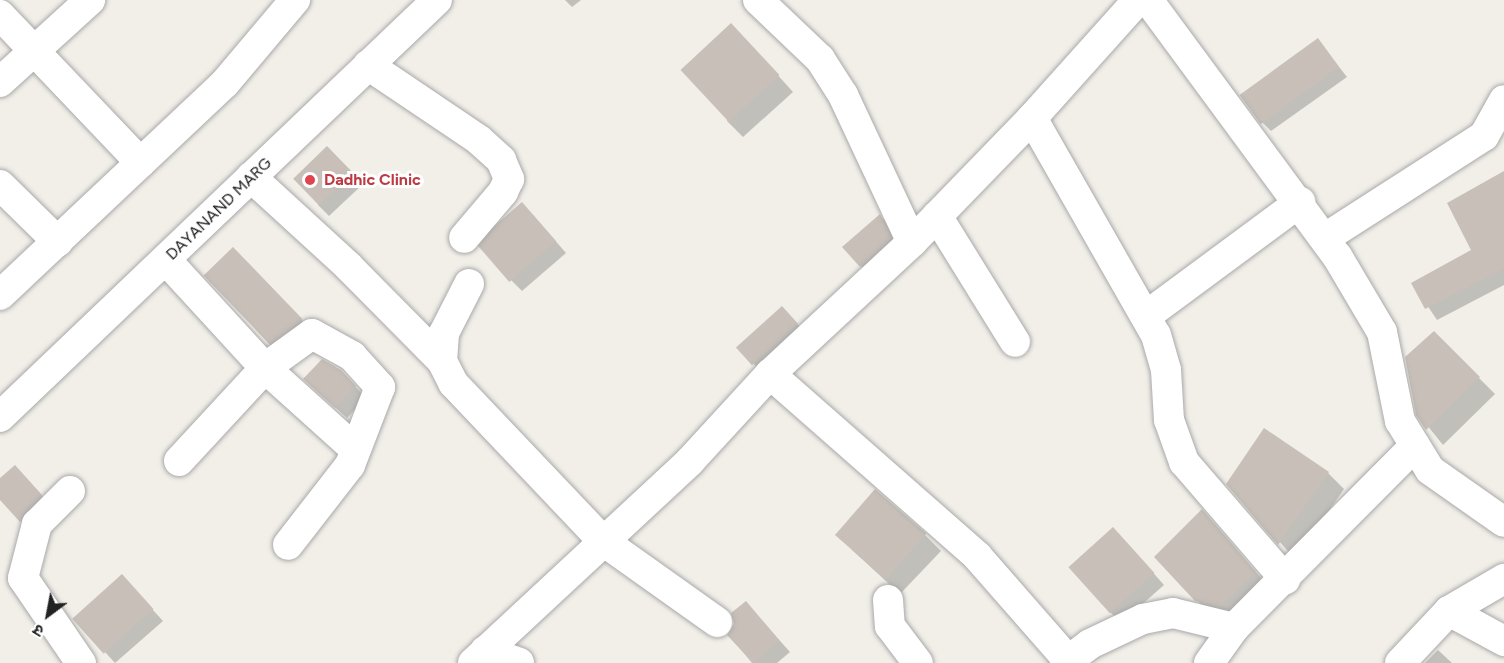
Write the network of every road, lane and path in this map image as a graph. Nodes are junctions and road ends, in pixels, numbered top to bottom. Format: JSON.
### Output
{"nodes":[{"id":1,"x":90,"y":0,"type":"edge"},
{"id":2,"x":295,"y":0,"type":"edge"},
{"id":3,"x":437,"y":0,"type":"edge"},
{"id":4,"x":758,"y":0,"type":"edge"},
{"id":5,"x":1138,"y":0,"type":"edge"},
{"id":6,"x":1148,"y":0,"type":"edge"},
{"id":7,"x":0,"y":15,"type":"edge"},
{"id":8,"x":33,"y":53,"type":"junction"},
{"id":9,"x":368,"y":65,"type":"junction"},
{"id":10,"x":0,"y":82,"type":"edge"},
{"id":11,"x":1504,"y":100,"type":"edge"},
{"id":12,"x":1032,"y":118,"type":"junction"},
{"id":13,"x":141,"y":163,"type":"junction"},
{"id":14,"x":251,"y":177,"type":"junction"},
{"id":15,"x":0,"y":185,"type":"edge"},
{"id":16,"x":1300,"y":202,"type":"junction"},
{"id":17,"x":937,"y":216,"type":"junction"},
{"id":18,"x":464,"y":238,"type":"dead end"},
{"id":19,"x":1325,"y":238,"type":"junction"},
{"id":20,"x":58,"y":242,"type":"junction"},
{"id":21,"x":912,"y":242,"type":"junction"},
{"id":22,"x":166,"y":260,"type":"junction"},
{"id":23,"x":469,"y":284,"type":"dead end"},
{"id":24,"x":0,"y":295,"type":"edge"},
{"id":25,"x":1146,"y":316,"type":"junction"},
{"id":26,"x":1015,"y":342,"type":"dead end"},
{"id":27,"x":442,"y":361,"type":"junction"},
{"id":28,"x":265,"y":368,"type":"junction"},
{"id":29,"x":770,"y":374,"type":"junction"},
{"id":30,"x":0,"y":417,"type":"edge"},
{"id":31,"x":1414,"y":446,"type":"junction"},
{"id":32,"x":354,"y":448,"type":"junction"},
{"id":33,"x":179,"y":461,"type":"dead end"},
{"id":34,"x":70,"y":491,"type":"dead end"},
{"id":35,"x":1504,"y":522,"type":"edge"},
{"id":36,"x":603,"y":541,"type":"junction"},
{"id":37,"x":288,"y":545,"type":"dead end"},
{"id":38,"x":1286,"y":579,"type":"junction"},
{"id":39,"x":1504,"y":579,"type":"edge"},
{"id":40,"x":888,"y":600,"type":"dead end"},
{"id":41,"x":1449,"y":611,"type":"junction"},
{"id":42,"x":717,"y":622,"type":"dead end"},
{"id":43,"x":1234,"y":628,"type":"junction"},
{"id":44,"x":1504,"y":641,"type":"edge"},
{"id":45,"x":479,"y":657,"type":"edge"},
{"id":46,"x":1067,"y":662,"type":"edge"},
{"id":47,"x":81,"y":663,"type":"edge"},
{"id":48,"x":519,"y":663,"type":"edge"},
{"id":49,"x":918,"y":663,"type":"edge"},
{"id":50,"x":1209,"y":663,"type":"edge"},
{"id":51,"x":1400,"y":663,"type":"edge"}],
"edges":[{"from":1,"to":8,"type":"street"},
{"from":2,"to":13,"type":"street"},
{"from":3,"to":9,"type":"street","name":"DAYANAND MARG"},
{"from":4,"to":21,"type":"street"},
{"from":5,"to":12,"type":"street"},
{"from":6,"to":16,"type":"street"},
{"from":7,"to":8,"type":"street"},
{"from":8,"to":10,"type":"street"},
{"from":8,"to":13,"type":"street"},
{"from":9,"to":14,"type":"street","name":"DAYANAND MARG"},
{"from":9,"to":18,"type":"street"},
{"from":11,"to":19,"type":"street"},
{"from":12,"to":17,"type":"street"},
{"from":12,"to":25,"type":"street"},
{"from":13,"to":20,"type":"street"},
{"from":14,"to":22,"type":"street","name":"DAYANAND MARG"},
{"from":14,"to":27,"type":"street"},
{"from":15,"to":20,"type":"street"},
{"from":16,"to":19,"type":"street"},
{"from":16,"to":25,"type":"street"},
{"from":17,"to":21,"type":"street"},
{"from":17,"to":26,"type":"street"},
{"from":19,"to":31,"type":"street"},
{"from":20,"to":24,"type":"street"},
{"from":21,"to":29,"type":"street"},
{"from":22,"to":28,"type":"street"},
{"from":22,"to":30,"type":"street","name":"DAYANAND MARG"},
{"from":23,"to":27,"type":"street"},
{"from":25,"to":38,"type":"street"},
{"from":27,"to":36,"type":"street"},
{"from":28,"to":32,"type":"street"},
{"from":28,"to":32,"type":"street"},
{"from":28,"to":33,"type":"street"},
{"from":29,"to":36,"type":"street"},
{"from":29,"to":46,"type":"street"},
{"from":31,"to":35,"type":"street"},
{"from":31,"to":38,"type":"street"},
{"from":32,"to":37,"type":"street"},
{"from":34,"to":47,"type":"street"},
{"from":36,"to":42,"type":"street"},
{"from":36,"to":45,"type":"street"},
{"from":38,"to":43,"type":"street"},
{"from":39,"to":41,"type":"street"},
{"from":40,"to":49,"type":"street"},
{"from":41,"to":44,"type":"street"},
{"from":41,"to":51,"type":"street"},
{"from":43,"to":46,"type":"street"},
{"from":43,"to":50,"type":"street"},
{"from":45,"to":48,"type":"street"}]}
